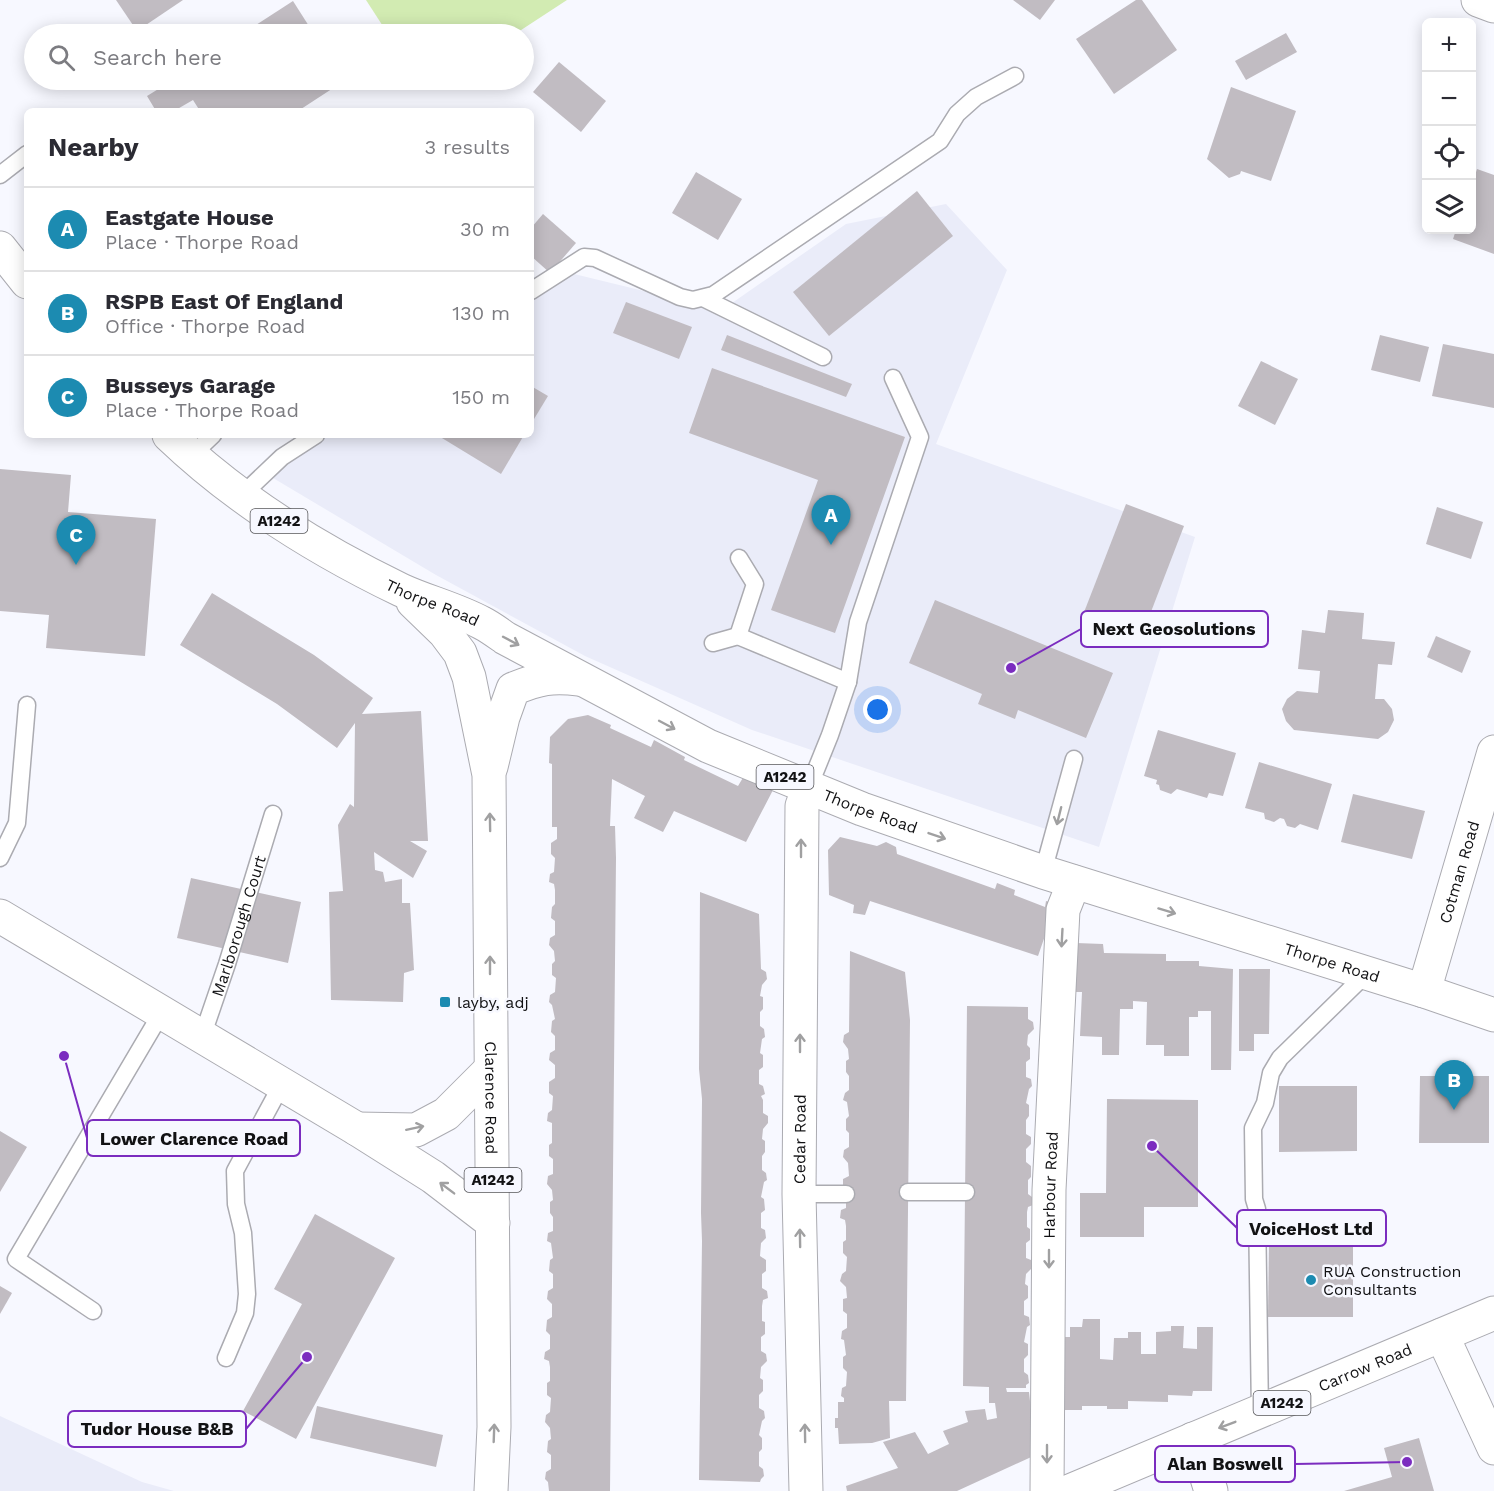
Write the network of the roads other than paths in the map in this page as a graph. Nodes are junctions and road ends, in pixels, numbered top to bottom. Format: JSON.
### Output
{"nodes":[{"id":1,"x":1478,"y":0,"type":"edge"},
{"id":2,"x":1494,"y":6,"type":"edge"},
{"id":3,"x":1015,"y":76,"type":"dead end"},
{"id":4,"x":24,"y":156,"type":"edge"},
{"id":5,"x":0,"y":176,"type":"edge"},
{"id":6,"x":0,"y":249,"type":"edge"},
{"id":7,"x":24,"y":278,"type":"edge"},
{"id":8,"x":534,"y":289,"type":"edge"},
{"id":9,"x":703,"y":298,"type":"junction"},
{"id":10,"x":823,"y":357,"type":"dead end"},
{"id":11,"x":893,"y":378,"type":"dead end"},
{"id":12,"x":311,"y":438,"type":"edge"},
{"id":13,"x":191,"y":442,"type":"edge"},
{"id":14,"x":242,"y":496,"type":"junction"},
{"id":15,"x":739,"y":558,"type":"dead end"},
{"id":16,"x":401,"y":590,"type":"junction"},
{"id":17,"x":738,"y":636,"type":"junction"},
{"id":18,"x":713,"y":643,"type":"dead end"},
{"id":19,"x":586,"y":680,"type":"junction"},
{"id":20,"x":848,"y":682,"type":"junction"},
{"id":21,"x":27,"y":705,"type":"dead end"},
{"id":22,"x":1494,"y":752,"type":"edge"},
{"id":23,"x":1074,"y":759,"type":"dead end"},
{"id":24,"x":489,"y":775,"type":"junction"},
{"id":25,"x":808,"y":787,"type":"junction"},
{"id":26,"x":273,"y":814,"type":"dead end"},
{"id":27,"x":0,"y":858,"type":"edge"},
{"id":28,"x":1043,"y":872,"type":"junction"},
{"id":29,"x":1074,"y":882,"type":"junction"},
{"id":30,"x":0,"y":916,"type":"edge"},
{"id":31,"x":1367,"y":973,"type":"junction"},
{"id":32,"x":1424,"y":991,"type":"junction"},
{"id":33,"x":162,"y":1012,"type":"junction"},
{"id":34,"x":1494,"y":1015,"type":"edge"},
{"id":35,"x":202,"y":1037,"type":"junction"},
{"id":36,"x":490,"y":1070,"type":"junction"},
{"id":37,"x":282,"y":1084,"type":"junction"},
{"id":38,"x":357,"y":1129,"type":"junction"},
{"id":39,"x":908,"y":1192,"type":"dead end"},
{"id":40,"x":966,"y":1192,"type":"dead end"},
{"id":41,"x":800,"y":1194,"type":"junction"},
{"id":42,"x":846,"y":1194,"type":"dead end"},
{"id":43,"x":493,"y":1223,"type":"junction"},
{"id":44,"x":93,"y":1311,"type":"dead end"},
{"id":45,"x":1494,"y":1313,"type":"edge"},
{"id":46,"x":1442,"y":1335,"type":"junction"},
{"id":47,"x":226,"y":1358,"type":"dead end"},
{"id":48,"x":1260,"y":1413,"type":"junction"},
{"id":49,"x":1193,"y":1439,"type":"junction"},
{"id":50,"x":1494,"y":1448,"type":"edge"},
{"id":51,"x":491,"y":1491,"type":"edge"},
{"id":52,"x":806,"y":1491,"type":"edge"},
{"id":53,"x":1047,"y":1491,"type":"edge"},
{"id":54,"x":1070,"y":1491,"type":"edge"},
{"id":55,"x":1211,"y":1491,"type":"edge"}],
"edges":[{"from":1,"to":2,"type":"main road"},
{"from":3,"to":9,"type":"lane"},
{"from":4,"to":5,"type":"lane"},
{"from":6,"to":7,"type":"main road"},
{"from":8,"to":9,"type":"lane"},
{"from":9,"to":10,"type":"lane"},
{"from":11,"to":20,"type":"lane"},
{"from":12,"to":14,"type":"lane"},
{"from":13,"to":14,"type":"main road","name":"Thorpe Road","number":"A1242"},
{"from":14,"to":16,"type":"main road","name":"Thorpe Road","number":"A1242"},
{"from":15,"to":17,"type":"lane"},
{"from":16,"to":19,"type":"main road","name":"Thorpe Road","number":"A1242","one_way":true},
{"from":16,"to":24,"type":"main road","name":"Clarence Road","number":"A1242"},
{"from":17,"to":18,"type":"lane"},
{"from":17,"to":20,"type":"lane"},
{"from":19,"to":24,"type":"main road","name":"Clarence Road","number":"A1242"},
{"from":19,"to":25,"type":"main road","name":"Thorpe Road","number":"A1242","one_way":true},
{"from":20,"to":25,"type":"lane"},
{"from":21,"to":27,"type":"lane"},
{"from":22,"to":32,"type":"main road","name":"Cotman Road"},
{"from":23,"to":28,"type":"lane","one_way":true},
{"from":36,"to":24,"type":"main road","name":"Clarence Road","number":"A1242","one_way":true},
{"from":25,"to":28,"type":"main road","name":"Thorpe Road","number":"A1242","one_way":true},
{"from":41,"to":25,"type":"main road","name":"Cedar Road","one_way":true},
{"from":26,"to":35,"type":"lane","name":"Marlborough Court"},
{"from":28,"to":29,"type":"main road","name":"Thorpe Road","number":"A1242"},
{"from":29,"to":31,"type":"main road","name":"Thorpe Road","number":"A1242","one_way":true},
{"from":29,"to":53,"type":"main road","name":"Harbour Road","one_way":true},
{"from":30,"to":33,"type":"main road"},
{"from":31,"to":32,"type":"main road","name":"Thorpe Road","number":"A1242"},
{"from":31,"to":48,"type":"lane"},
{"from":32,"to":34,"type":"main road","name":"Thorpe Road","number":"A1242"},
{"from":33,"to":35,"type":"main road"},
{"from":33,"to":44,"type":"lane"},
{"from":35,"to":37,"type":"main road"},
{"from":38,"to":36,"type":"main road","one_way":true},
{"from":36,"to":43,"type":"main road","name":"Clarence Road","number":"A1242"},
{"from":37,"to":38,"type":"main road"},
{"from":37,"to":47,"type":"lane"},
{"from":43,"to":38,"type":"main road","one_way":true},
{"from":39,"to":40,"type":"lane"},
{"from":41,"to":42,"type":"lane"},
{"from":52,"to":41,"type":"main road","name":"Cedar Road","one_way":true},
{"from":51,"to":43,"type":"main road","name":"Clarence Road","number":"A1242","one_way":true},
{"from":45,"to":46,"type":"main road","name":"Carrow Road","number":"A1242"},
{"from":46,"to":48,"type":"main road","name":"Carrow Road","number":"A1242"},
{"from":46,"to":50,"type":"main road"},
{"from":48,"to":49,"type":"main road","name":"Carrow Road","number":"A1242","one_way":true},
{"from":49,"to":54,"type":"main road","name":"Carrow Road","number":"A1242"},
{"from":49,"to":55,"type":"main road"}]}
